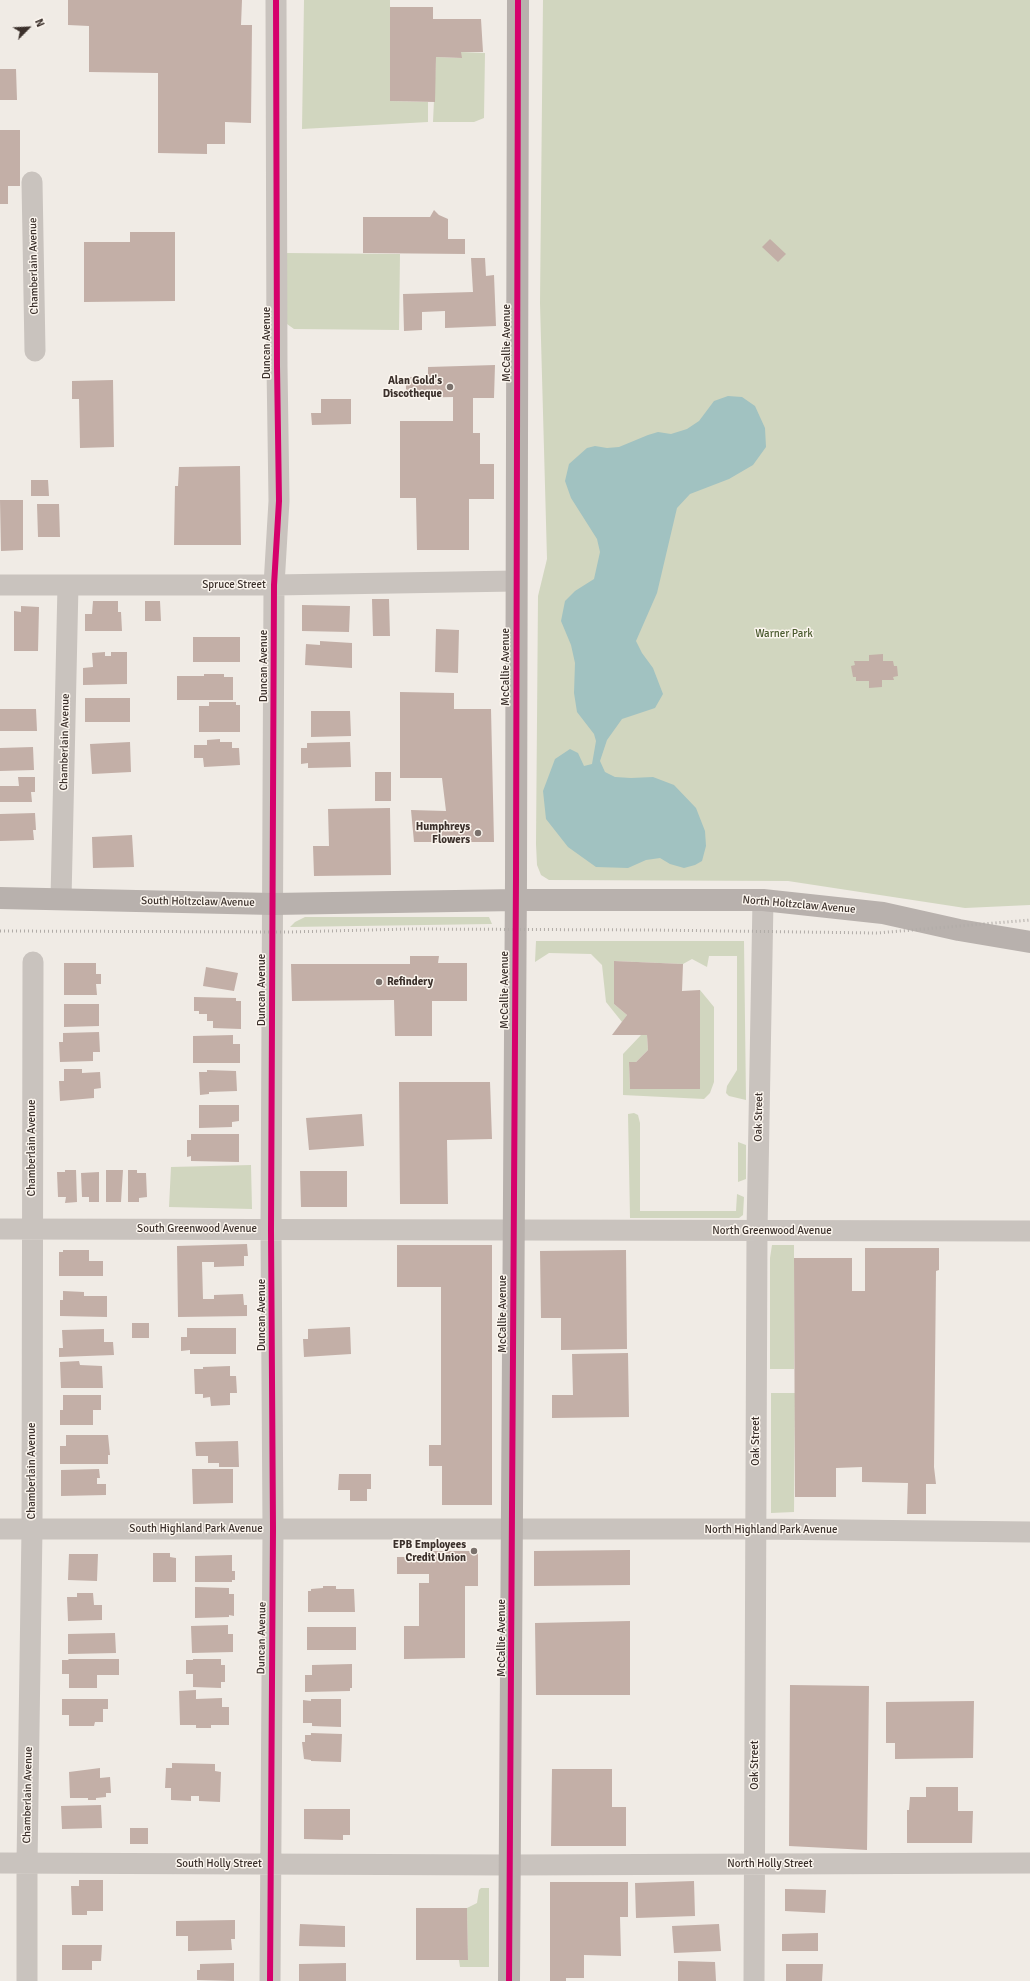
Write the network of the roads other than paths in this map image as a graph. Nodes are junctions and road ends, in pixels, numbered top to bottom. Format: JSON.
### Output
{"nodes":[{"id":1,"x":276,"y":0,"type":"edge"},
{"id":2,"x":518,"y":0,"type":"edge"},
{"id":3,"x":32,"y":182,"type":"dead end"},
{"id":4,"x":35,"y":350,"type":"dead end"},
{"id":5,"x":516,"y":581,"type":"junction"},
{"id":6,"x":0,"y":584,"type":"edge"},
{"id":7,"x":68,"y":585,"type":"junction"},
{"id":8,"x":274,"y":585,"type":"junction"},
{"id":9,"x":0,"y":898,"type":"edge"},
{"id":10,"x":61,"y":899,"type":"junction"},
{"id":11,"x":516,"y":900,"type":"junction"},
{"id":12,"x":763,"y":900,"type":"junction"},
{"id":13,"x":273,"y":904,"type":"junction"},
{"id":14,"x":1030,"y":942,"type":"edge"},
{"id":15,"x":33,"y":962,"type":"dead end"},
{"id":16,"x":0,"y":1229,"type":"edge"},
{"id":17,"x":32,"y":1229,"type":"junction"},
{"id":18,"x":271,"y":1230,"type":"junction"},
{"id":19,"x":514,"y":1231,"type":"junction"},
{"id":20,"x":757,"y":1231,"type":"junction"},
{"id":21,"x":1030,"y":1231,"type":"edge"},
{"id":22,"x":0,"y":1529,"type":"edge"},
{"id":23,"x":32,"y":1529,"type":"junction"},
{"id":24,"x":274,"y":1529,"type":"junction"},
{"id":25,"x":755,"y":1529,"type":"junction"},
{"id":26,"x":512,"y":1530,"type":"junction"},
{"id":27,"x":1030,"y":1532,"type":"edge"},
{"id":28,"x":0,"y":1863,"type":"edge"},
{"id":29,"x":27,"y":1863,"type":"junction"},
{"id":30,"x":1030,"y":1863,"type":"edge"},
{"id":31,"x":270,"y":1864,"type":"junction"},
{"id":32,"x":755,"y":1864,"type":"junction"},
{"id":33,"x":510,"y":1865,"type":"junction"},
{"id":34,"x":28,"y":1981,"type":"edge"},
{"id":35,"x":270,"y":1981,"type":"edge"},
{"id":36,"x":509,"y":1981,"type":"edge"},
{"id":37,"x":754,"y":1981,"type":"edge"}],
"edges":[{"from":1,"to":8,"type":"street","name":"Duncan Avenue"},
{"from":2,"to":5,"type":"main road","name":"McCallie Avenue"},
{"from":3,"to":4,"type":"street","name":"Chamberlain Avenue"},
{"from":5,"to":8,"type":"street","name":"Spruce Street"},
{"from":5,"to":11,"type":"main road","name":"McCallie Avenue"},
{"from":6,"to":7,"type":"street","name":"Spruce Street"},
{"from":7,"to":8,"type":"street","name":"Spruce Street"},
{"from":7,"to":10,"type":"street","name":"Chamberlain Avenue"},
{"from":8,"to":13,"type":"street","name":"Duncan Avenue"},
{"from":9,"to":10,"type":"main road","name":"South Holtzclaw Avenue"},
{"from":10,"to":13,"type":"main road","name":"South Holtzclaw Avenue"},
{"from":11,"to":12,"type":"main road","name":"North Holtzclaw Avenue"},
{"from":11,"to":13,"type":"main road","name":"South Holtzclaw Avenue"},
{"from":11,"to":19,"type":"main road","name":"McCallie Avenue"},
{"from":12,"to":14,"type":"main road","name":"North Holtzclaw Avenue"},
{"from":12,"to":20,"type":"street","name":"Oak Street"},
{"from":13,"to":18,"type":"street","name":"Duncan Avenue"},
{"from":15,"to":17,"type":"street","name":"Chamberlain Avenue"},
{"from":16,"to":17,"type":"street","name":"South Greenwood Avenue"},
{"from":17,"to":18,"type":"street","name":"South Greenwood Avenue"},
{"from":17,"to":23,"type":"street","name":"Chamberlain Avenue"},
{"from":18,"to":19,"type":"street","name":"South Greenwood Avenue"},
{"from":18,"to":24,"type":"street","name":"Duncan Avenue"},
{"from":19,"to":20,"type":"street","name":"North Greenwood Avenue"},
{"from":19,"to":26,"type":"main road","name":"McCallie Avenue"},
{"from":20,"to":21,"type":"street","name":"North Greenwood Avenue"},
{"from":20,"to":25,"type":"street","name":"Oak Street"},
{"from":22,"to":23,"type":"street","name":"South Highland Park Avenue"},
{"from":23,"to":24,"type":"street","name":"South Highland Park Avenue"},
{"from":23,"to":29,"type":"street","name":"Chamberlain Avenue"},
{"from":24,"to":26,"type":"street","name":"South Highland Park Avenue"},
{"from":24,"to":31,"type":"street","name":"Duncan Avenue"},
{"from":25,"to":26,"type":"street","name":"North Highland Park Avenue"},
{"from":25,"to":27,"type":"street","name":"North Highland Park Avenue"},
{"from":25,"to":32,"type":"street","name":"Oak Street"},
{"from":26,"to":33,"type":"main road","name":"McCallie Avenue"},
{"from":28,"to":29,"type":"street","name":"South Holly Street"},
{"from":29,"to":31,"type":"street","name":"South Holly Street"},
{"from":29,"to":34,"type":"street","name":"Chamberlain Avenue"},
{"from":30,"to":32,"type":"street","name":"North Holly Street"},
{"from":31,"to":33,"type":"street","name":"South Holly Street"},
{"from":31,"to":35,"type":"street","name":"Duncan Avenue"},
{"from":32,"to":33,"type":"street","name":"North Holly Street"},
{"from":32,"to":37,"type":"street","name":"Oak Street"},
{"from":33,"to":36,"type":"main road","name":"McCallie Avenue"}]}
